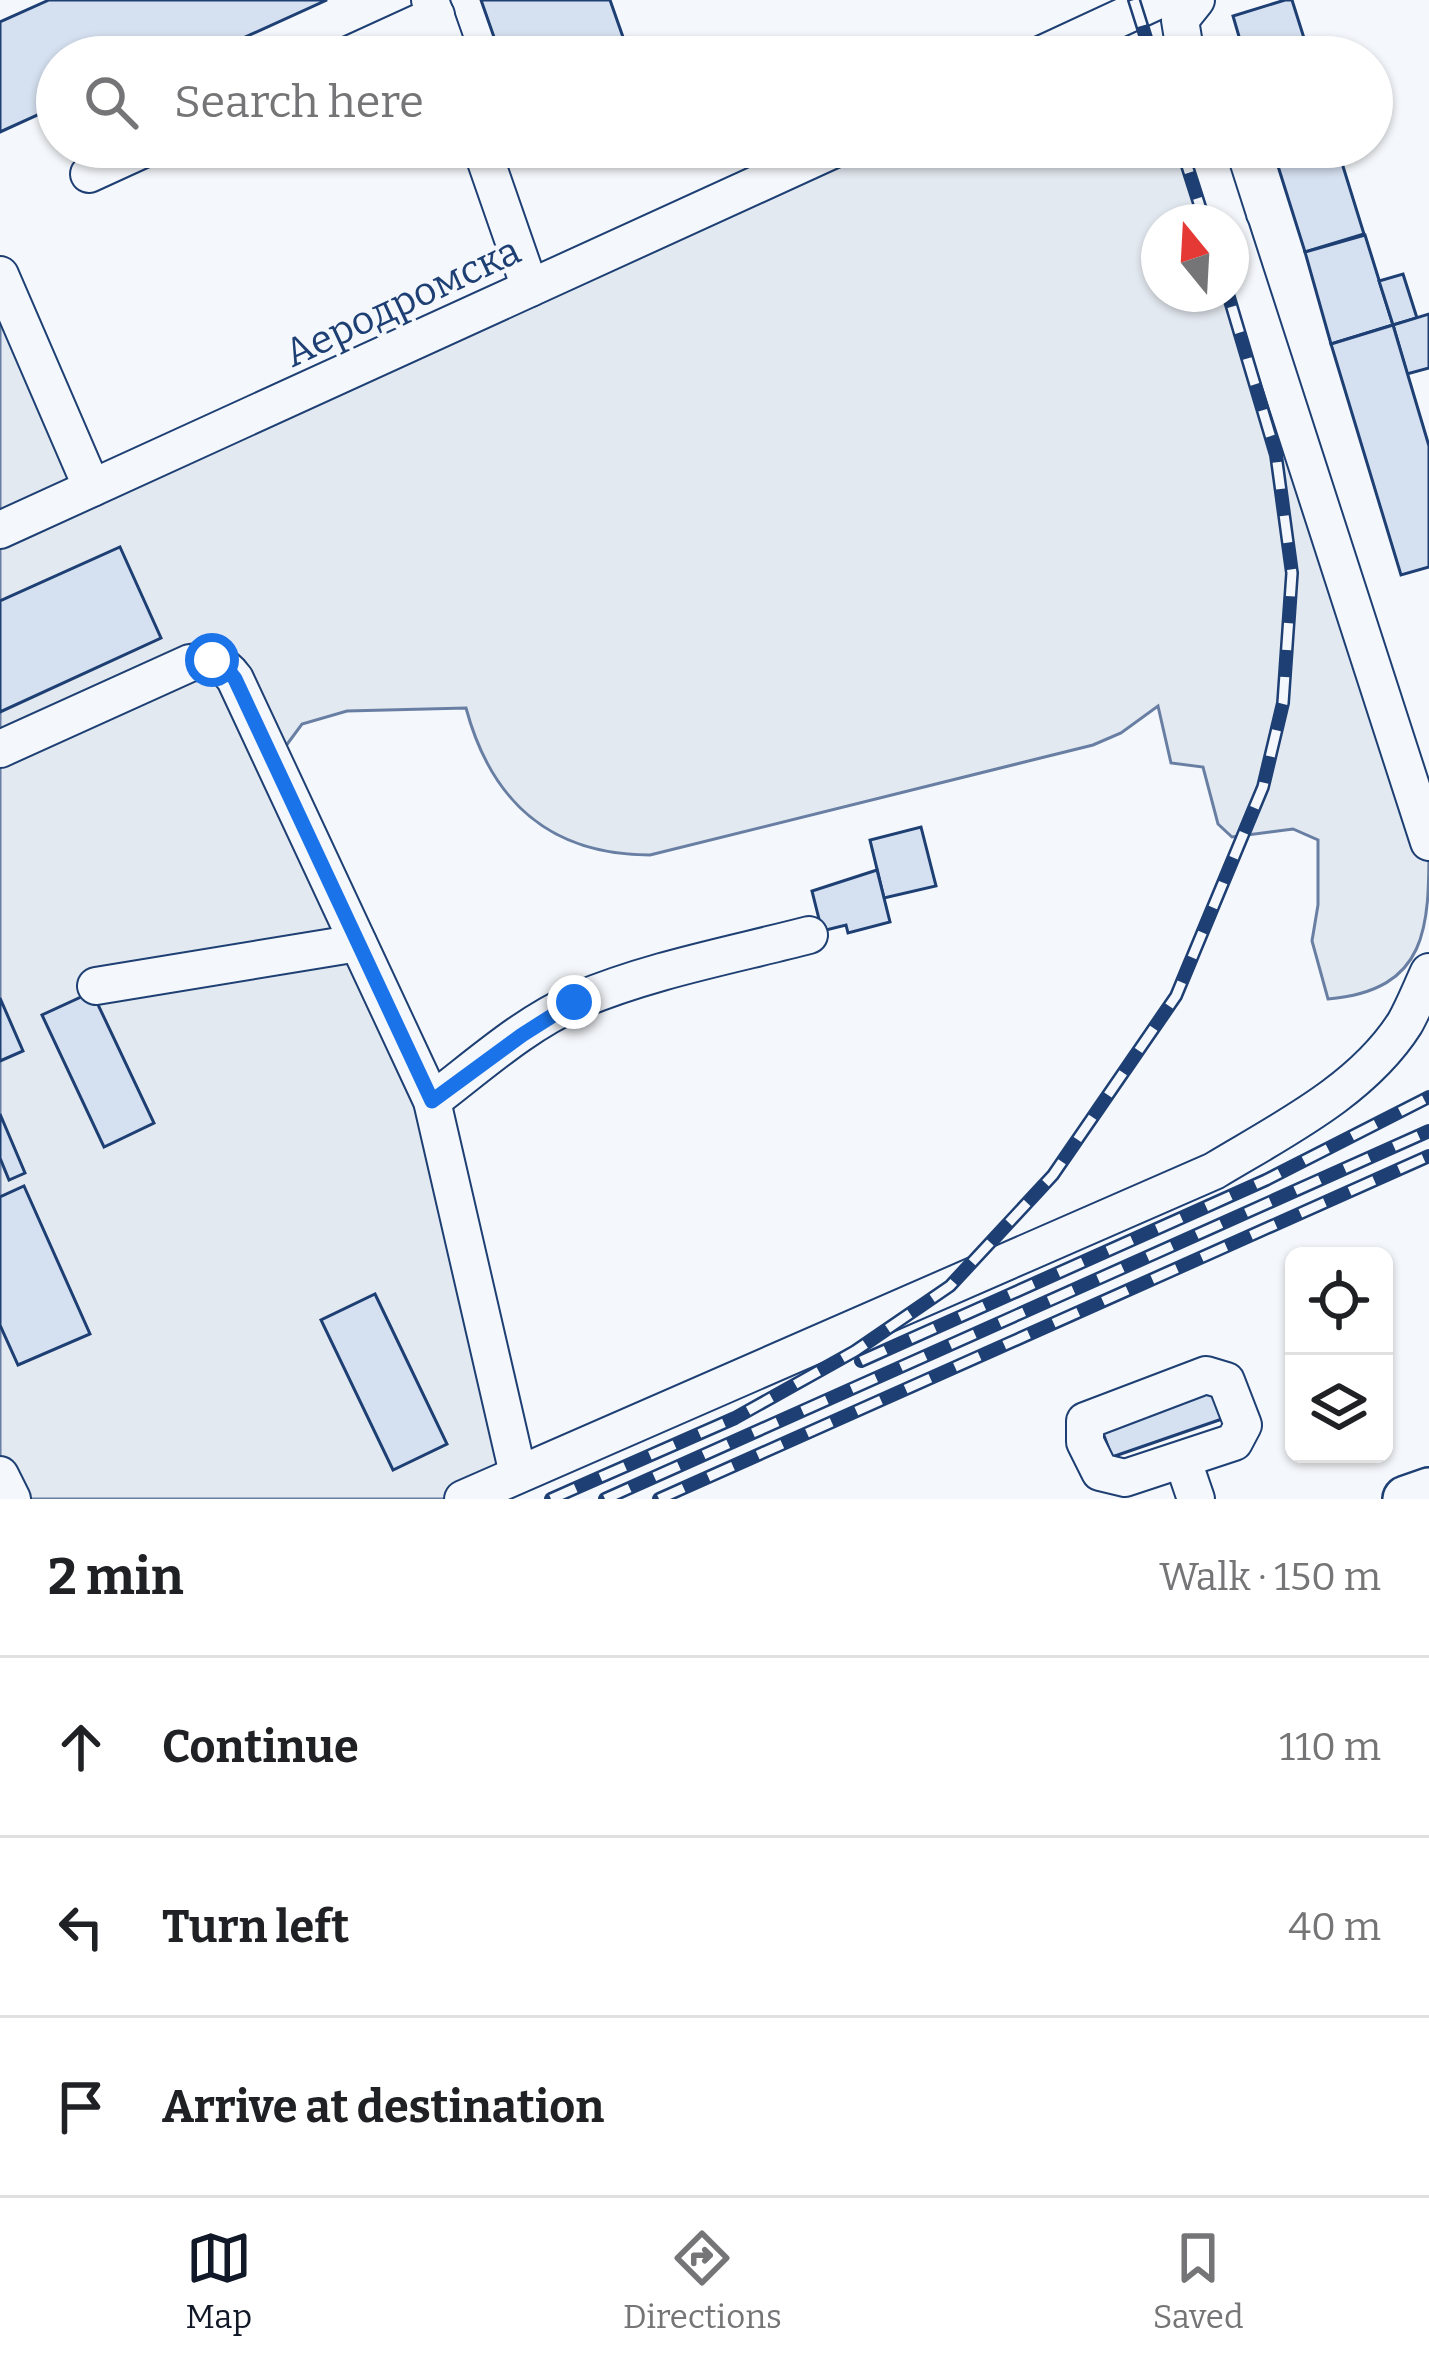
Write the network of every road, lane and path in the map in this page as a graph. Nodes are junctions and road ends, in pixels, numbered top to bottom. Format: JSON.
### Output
{"nodes":[{"id":1,"x":1159,"y":0,"type":"edge"},
{"id":2,"x":1196,"y":0,"type":"edge"},
{"id":3,"x":433,"y":7,"type":"edge"},
{"id":4,"x":381,"y":36,"type":"edge"},
{"id":5,"x":443,"y":36,"type":"edge"},
{"id":6,"x":1081,"y":36,"type":"edge"},
{"id":7,"x":1183,"y":36,"type":"edge"},
{"id":8,"x":102,"y":168,"type":"edge"},
{"id":9,"x":489,"y":168,"type":"edge"},
{"id":10,"x":793,"y":168,"type":"edge"},
{"id":11,"x":1211,"y":168,"type":"edge"},
{"id":12,"x":89,"y":174,"type":"dead end"},
{"id":13,"x":1223,"y":204,"type":"edge"},
{"id":14,"x":0,"y":275,"type":"edge"},
{"id":15,"x":1249,"y":285,"type":"edge"},
{"id":16,"x":530,"y":288,"type":"junction"},
{"id":17,"x":92,"y":488,"type":"junction"},
{"id":18,"x":0,"y":530,"type":"edge"},
{"id":19,"x":0,"y":749,"type":"edge"},
{"id":20,"x":1429,"y":842,"type":"edge"},
{"id":21,"x":809,"y":934,"type":"dead end"},
{"id":22,"x":358,"y":943,"type":"junction"},
{"id":23,"x":1429,"y":972,"type":"edge"},
{"id":24,"x":96,"y":986,"type":"dead end"},
{"id":25,"x":432,"y":1101,"type":"junction"},
{"id":26,"x":1183,"y":1461,"type":"dead end"},
{"id":27,"x":518,"y":1474,"type":"junction"},
{"id":28,"x":0,"y":1475,"type":"edge"},
{"id":29,"x":1429,"y":1491,"type":"edge"},
{"id":30,"x":12,"y":1499,"type":"edge"},
{"id":31,"x":463,"y":1499,"type":"edge"},
{"id":32,"x":1196,"y":1499,"type":"edge"},
{"id":33,"x":1406,"y":1499,"type":"edge"}],
"edges":[{"from":1,"to":6,"type":"street"},
{"from":2,"to":7,"type":"street"},
{"from":3,"to":4,"type":"street"},
{"from":3,"to":5,"type":"street"},
{"from":8,"to":12,"type":"street"},
{"from":9,"to":16,"type":"street"},
{"from":10,"to":16,"type":"street","name":"Аеродромска"},
{"from":11,"to":13,"type":"street"},
{"from":14,"to":17,"type":"street"},
{"from":15,"to":20,"type":"street"},
{"from":16,"to":17,"type":"street","name":"Аеродромска"},
{"from":17,"to":18,"type":"street","name":"Аеродромска"},
{"from":19,"to":22,"type":"street"},
{"from":21,"to":25,"type":"street"},
{"from":22,"to":24,"type":"street"},
{"from":22,"to":25,"type":"street"},
{"from":23,"to":27,"type":"street"},
{"from":25,"to":27,"type":"street"},
{"from":26,"to":32,"type":"street"},
{"from":27,"to":31,"type":"street"},
{"from":28,"to":30,"type":"street"},
{"from":29,"to":33,"type":"main road"}]}
